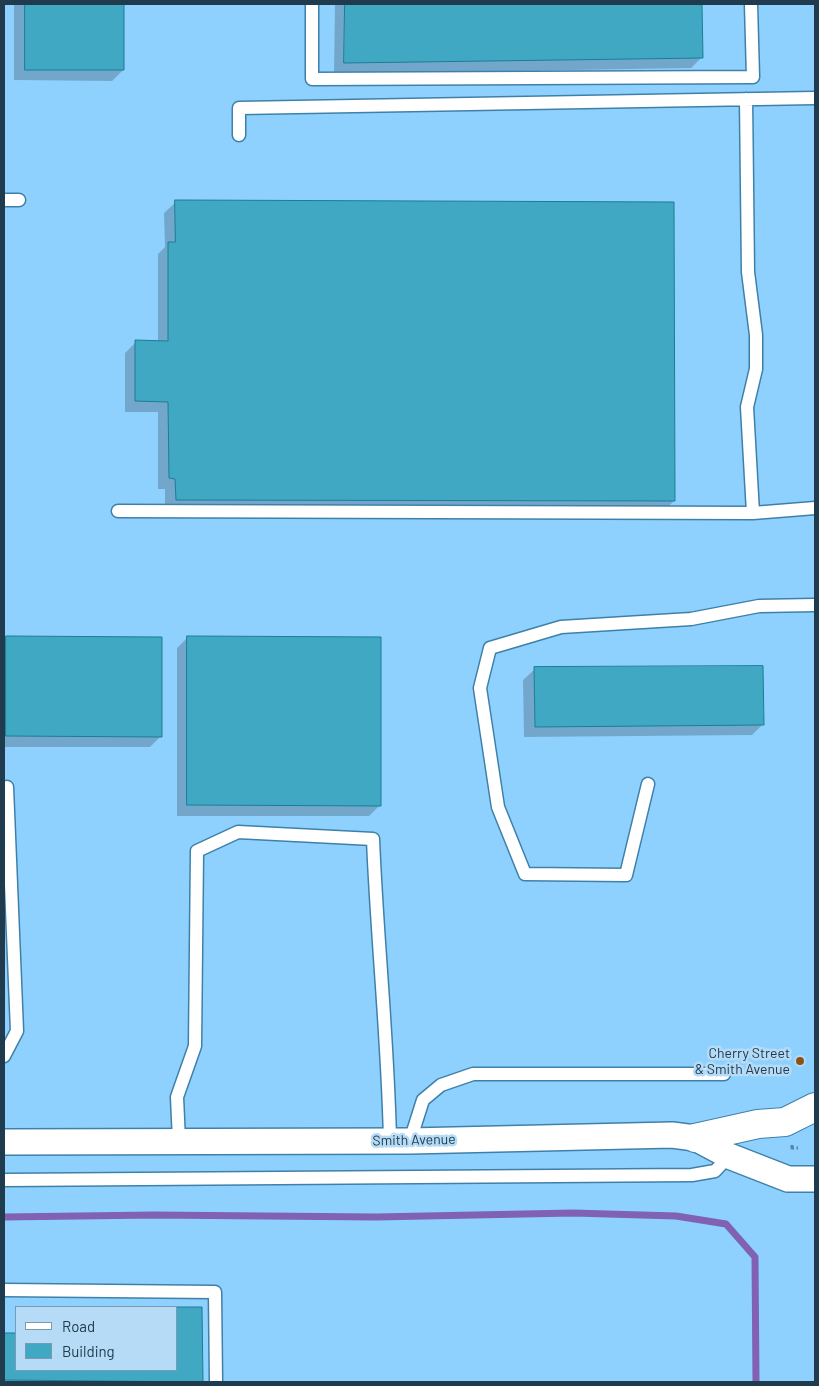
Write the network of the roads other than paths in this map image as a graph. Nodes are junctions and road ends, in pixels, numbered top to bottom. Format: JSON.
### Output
{"nodes":[{"id":1,"x":312,"y":4,"type":"edge"},
{"id":2,"x":752,"y":4,"type":"edge"},
{"id":3,"x":815,"y":98,"type":"edge"},
{"id":4,"x":746,"y":99,"type":"junction"},
{"id":5,"x":239,"y":135,"type":"dead end"},
{"id":6,"x":4,"y":200,"type":"edge"},
{"id":7,"x":19,"y":200,"type":"dead end"},
{"id":8,"x":815,"y":508,"type":"edge"},
{"id":9,"x":118,"y":511,"type":"dead end"},
{"id":10,"x":753,"y":513,"type":"junction"},
{"id":11,"x":815,"y":605,"type":"edge"},
{"id":12,"x":648,"y":784,"type":"dead end"},
{"id":13,"x":7,"y":787,"type":"dead end"},
{"id":14,"x":4,"y":1056,"type":"edge"},
{"id":15,"x":724,"y":1074,"type":"dead end"},
{"id":16,"x":815,"y":1107,"type":"edge"},
{"id":17,"x":695,"y":1138,"type":"junction"},
{"id":18,"x":179,"y":1141,"type":"junction"},
{"id":19,"x":400,"y":1141,"type":"junction"},
{"id":20,"x":4,"y":1142,"type":"edge"},
{"id":21,"x":729,"y":1156,"type":"junction"},
{"id":22,"x":815,"y":1179,"type":"edge"},
{"id":23,"x":4,"y":1180,"type":"edge"},
{"id":24,"x":4,"y":1290,"type":"edge"},
{"id":25,"x":216,"y":1382,"type":"edge"}],
"edges":[{"from":1,"to":2,"type":"lane"},
{"from":3,"to":4,"type":"lane"},
{"from":4,"to":5,"type":"lane"},
{"from":4,"to":10,"type":"lane"},
{"from":6,"to":7,"type":"lane"},
{"from":8,"to":10,"type":"lane"},
{"from":9,"to":10,"type":"lane"},
{"from":11,"to":12,"type":"lane"},
{"from":13,"to":14,"type":"lane"},
{"from":15,"to":19,"type":"lane"},
{"from":16,"to":17,"type":"street"},
{"from":17,"to":19,"type":"street","name":"Smith Avenue"},
{"from":17,"to":21,"type":"street","name":"Smith Avenue"},
{"from":18,"to":19,"type":"street","name":"Smith Avenue"},
{"from":18,"to":19,"type":"lane"},
{"from":18,"to":20,"type":"street","name":"Smith Avenue"},
{"from":21,"to":22,"type":"street","name":"Smith Avenue"},
{"from":21,"to":23,"type":"lane"},
{"from":24,"to":25,"type":"lane"}]}
